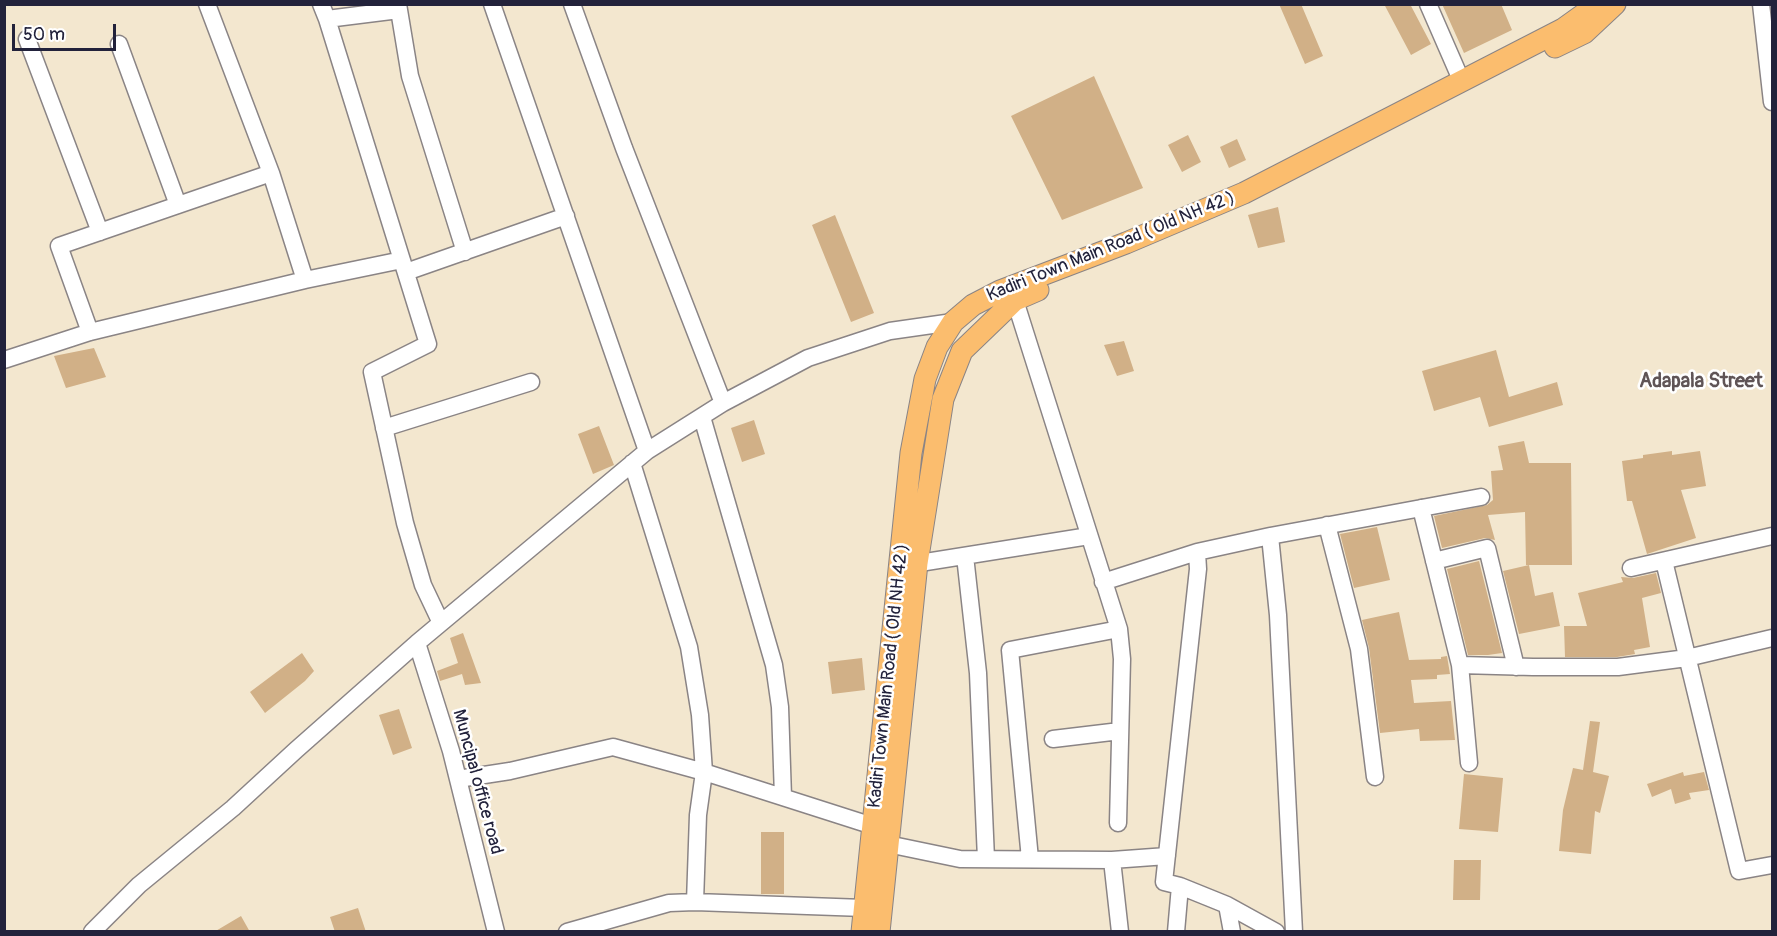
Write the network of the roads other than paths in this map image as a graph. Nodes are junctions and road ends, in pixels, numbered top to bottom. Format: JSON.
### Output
{"nodes":[{"id":1,"x":207,"y":4,"type":"edge"},
{"id":2,"x":492,"y":4,"type":"edge"},
{"id":3,"x":573,"y":4,"type":"edge"},
{"id":4,"x":1428,"y":4,"type":"edge"},
{"id":5,"x":1598,"y":4,"type":"edge"},
{"id":6,"x":1615,"y":4,"type":"edge"},
{"id":7,"x":1761,"y":4,"type":"edge"},
{"id":8,"x":398,"y":7,"type":"edge"},
{"id":9,"x":324,"y":12,"type":"edge"},
{"id":10,"x":27,"y":39,"type":"dead end"},
{"id":11,"x":119,"y":44,"type":"dead end"},
{"id":12,"x":1462,"y":82,"type":"junction"},
{"id":13,"x":1773,"y":102,"type":"edge"},
{"id":14,"x":271,"y":173,"type":"junction"},
{"id":15,"x":178,"y":205,"type":"junction"},
{"id":16,"x":566,"y":216,"type":"junction"},
{"id":17,"x":100,"y":232,"type":"junction"},
{"id":18,"x":465,"y":252,"type":"junction"},
{"id":19,"x":404,"y":266,"type":"junction"},
{"id":20,"x":305,"y":280,"type":"junction"},
{"id":21,"x":1012,"y":293,"type":"junction"},
{"id":22,"x":953,"y":322,"type":"junction"},
{"id":23,"x":90,"y":332,"type":"junction"},
{"id":24,"x":4,"y":360,"type":"edge"},
{"id":25,"x":531,"y":382,"type":"dead end"},
{"id":26,"x":723,"y":403,"type":"junction"},
{"id":27,"x":702,"y":417,"type":"junction"},
{"id":28,"x":384,"y":428,"type":"junction"},
{"id":29,"x":647,"y":451,"type":"junction"},
{"id":30,"x":632,"y":463,"type":"junction"},
{"id":31,"x":1481,"y":497,"type":"dead end"},
{"id":32,"x":1421,"y":508,"type":"junction"},
{"id":33,"x":1327,"y":525,"type":"junction"},
{"id":34,"x":1089,"y":536,"type":"junction"},
{"id":35,"x":1270,"y":536,"type":"junction"},
{"id":36,"x":1773,"y":536,"type":"edge"},
{"id":37,"x":1197,"y":552,"type":"junction"},
{"id":38,"x":965,"y":556,"type":"junction"},
{"id":39,"x":1434,"y":561,"type":"junction"},
{"id":40,"x":1664,"y":561,"type":"junction"},
{"id":41,"x":909,"y":564,"type":"junction"},
{"id":42,"x":1631,"y":568,"type":"dead end"},
{"id":43,"x":1104,"y":582,"type":"junction"},
{"id":44,"x":441,"y":623,"type":"junction"},
{"id":45,"x":1119,"y":629,"type":"junction"},
{"id":46,"x":1773,"y":638,"type":"edge"},
{"id":47,"x":417,"y":644,"type":"junction"},
{"id":48,"x":1687,"y":658,"type":"junction"},
{"id":49,"x":1460,"y":665,"type":"junction"},
{"id":50,"x":1516,"y":667,"type":"junction"},
{"id":51,"x":1120,"y":731,"type":"junction"},
{"id":52,"x":1053,"y":740,"type":"dead end"},
{"id":53,"x":1469,"y":763,"type":"dead end"},
{"id":54,"x":704,"y":772,"type":"junction"},
{"id":55,"x":1375,"y":777,"type":"dead end"},
{"id":56,"x":458,"y":779,"type":"junction"},
{"id":57,"x":783,"y":797,"type":"junction"},
{"id":58,"x":1118,"y":823,"type":"dead end"},
{"id":59,"x":878,"y":837,"type":"junction"},
{"id":60,"x":1167,"y":856,"type":"junction"},
{"id":61,"x":986,"y":859,"type":"junction"},
{"id":62,"x":1030,"y":859,"type":"junction"},
{"id":63,"x":1112,"y":860,"type":"junction"},
{"id":64,"x":1773,"y":865,"type":"edge"},
{"id":65,"x":1180,"y":886,"type":"junction"},
{"id":66,"x":696,"y":902,"type":"junction"},
{"id":67,"x":1227,"y":905,"type":"junction"},
{"id":68,"x":864,"y":908,"type":"junction"},
{"id":69,"x":92,"y":932,"type":"edge"},
{"id":70,"x":496,"y":932,"type":"edge"},
{"id":71,"x":567,"y":932,"type":"edge"},
{"id":72,"x":862,"y":932,"type":"edge"},
{"id":73,"x":879,"y":932,"type":"edge"},
{"id":74,"x":1120,"y":932,"type":"edge"},
{"id":75,"x":1176,"y":932,"type":"edge"},
{"id":76,"x":1232,"y":932,"type":"edge"},
{"id":77,"x":1276,"y":932,"type":"edge"},
{"id":78,"x":1294,"y":932,"type":"edge"}],
"edges":[{"from":1,"to":14,"type":"street"},
{"from":2,"to":16,"type":"street"},
{"from":3,"to":26,"type":"street"},
{"from":4,"to":12,"type":"street"},
{"from":5,"to":12,"type":"main road","name":"Kadiri Town Main Road ( Old NH 42 )"},
{"from":6,"to":21,"type":"main road","name":"Kadiri Town Main Road ( Old NH 42 )"},
{"from":7,"to":13,"type":"street"},
{"from":8,"to":9,"type":"street"},
{"from":8,"to":18,"type":"street"},
{"from":9,"to":19,"type":"street"},
{"from":10,"to":17,"type":"street"},
{"from":11,"to":15,"type":"street"},
{"from":12,"to":21,"type":"main road","name":"Kadiri Town Main Road ( Old NH 42 )"},
{"from":14,"to":15,"type":"street"},
{"from":14,"to":20,"type":"street"},
{"from":15,"to":17,"type":"street"},
{"from":16,"to":18,"type":"street"},
{"from":16,"to":29,"type":"street"},
{"from":17,"to":23,"type":"street"},
{"from":18,"to":19,"type":"street"},
{"from":19,"to":20,"type":"street"},
{"from":19,"to":28,"type":"street"},
{"from":20,"to":23,"type":"street"},
{"from":21,"to":22,"type":"main road","name":"Kadiri Town Main Road ( Old NH 42 )"},
{"from":21,"to":34,"type":"street"},
{"from":21,"to":41,"type":"main road","name":"Kadiri Town Main Road ( Old NH 42 )"},
{"from":22,"to":26,"type":"street"},
{"from":22,"to":41,"type":"main road","name":"Kadiri Town Main Road ( Old NH 42 )"},
{"from":23,"to":24,"type":"street"},
{"from":25,"to":28,"type":"street"},
{"from":26,"to":27,"type":"street"},
{"from":27,"to":29,"type":"street"},
{"from":27,"to":57,"type":"street"},
{"from":28,"to":44,"type":"street"},
{"from":29,"to":30,"type":"street"},
{"from":30,"to":44,"type":"street"},
{"from":30,"to":54,"type":"street"},
{"from":31,"to":32,"type":"street"},
{"from":32,"to":33,"type":"street"},
{"from":32,"to":39,"type":"street"},
{"from":33,"to":35,"type":"street"},
{"from":33,"to":55,"type":"street"},
{"from":34,"to":38,"type":"street"},
{"from":34,"to":43,"type":"street"},
{"from":35,"to":37,"type":"street"},
{"from":35,"to":78,"type":"street"},
{"from":36,"to":40,"type":"street"},
{"from":37,"to":43,"type":"street"},
{"from":37,"to":60,"type":"street"},
{"from":38,"to":41,"type":"street"},
{"from":38,"to":61,"type":"street"},
{"from":39,"to":49,"type":"street"},
{"from":39,"to":50,"type":"street"},
{"from":40,"to":42,"type":"street"},
{"from":40,"to":48,"type":"street"},
{"from":41,"to":59,"type":"main road","name":"Kadiri Town Main Road ( Old NH 42 )"},
{"from":43,"to":45,"type":"street"},
{"from":44,"to":47,"type":"street"},
{"from":45,"to":51,"type":"street"},
{"from":45,"to":62,"type":"street"},
{"from":46,"to":48,"type":"street"},
{"from":47,"to":56,"type":"street","name":"Muncipal office road"},
{"from":47,"to":69,"type":"street"},
{"from":48,"to":50,"type":"street"},
{"from":48,"to":64,"type":"street"},
{"from":49,"to":50,"type":"street"},
{"from":49,"to":53,"type":"street"},
{"from":51,"to":52,"type":"street"},
{"from":51,"to":58,"type":"street"},
{"from":54,"to":56,"type":"street"},
{"from":54,"to":57,"type":"street"},
{"from":54,"to":66,"type":"street"},
{"from":56,"to":70,"type":"street","name":"Muncipal office road"},
{"from":57,"to":59,"type":"street"},
{"from":59,"to":61,"type":"street"},
{"from":59,"to":68,"type":"main road","name":"Kadiri Town Main Road ( Old NH 42 )"},
{"from":59,"to":73,"type":"main road","name":"Kadiri Town Main Road ( Old NH 42 )"},
{"from":60,"to":63,"type":"street"},
{"from":60,"to":65,"type":"street"},
{"from":61,"to":62,"type":"street"},
{"from":62,"to":63,"type":"street"},
{"from":63,"to":74,"type":"street"},
{"from":65,"to":67,"type":"street"},
{"from":65,"to":75,"type":"street"},
{"from":66,"to":68,"type":"street"},
{"from":66,"to":71,"type":"street"},
{"from":67,"to":76,"type":"street"},
{"from":67,"to":77,"type":"street"},
{"from":68,"to":72,"type":"main road","name":"Kadiri Town Main Road ( Old NH 42 )"}]}
